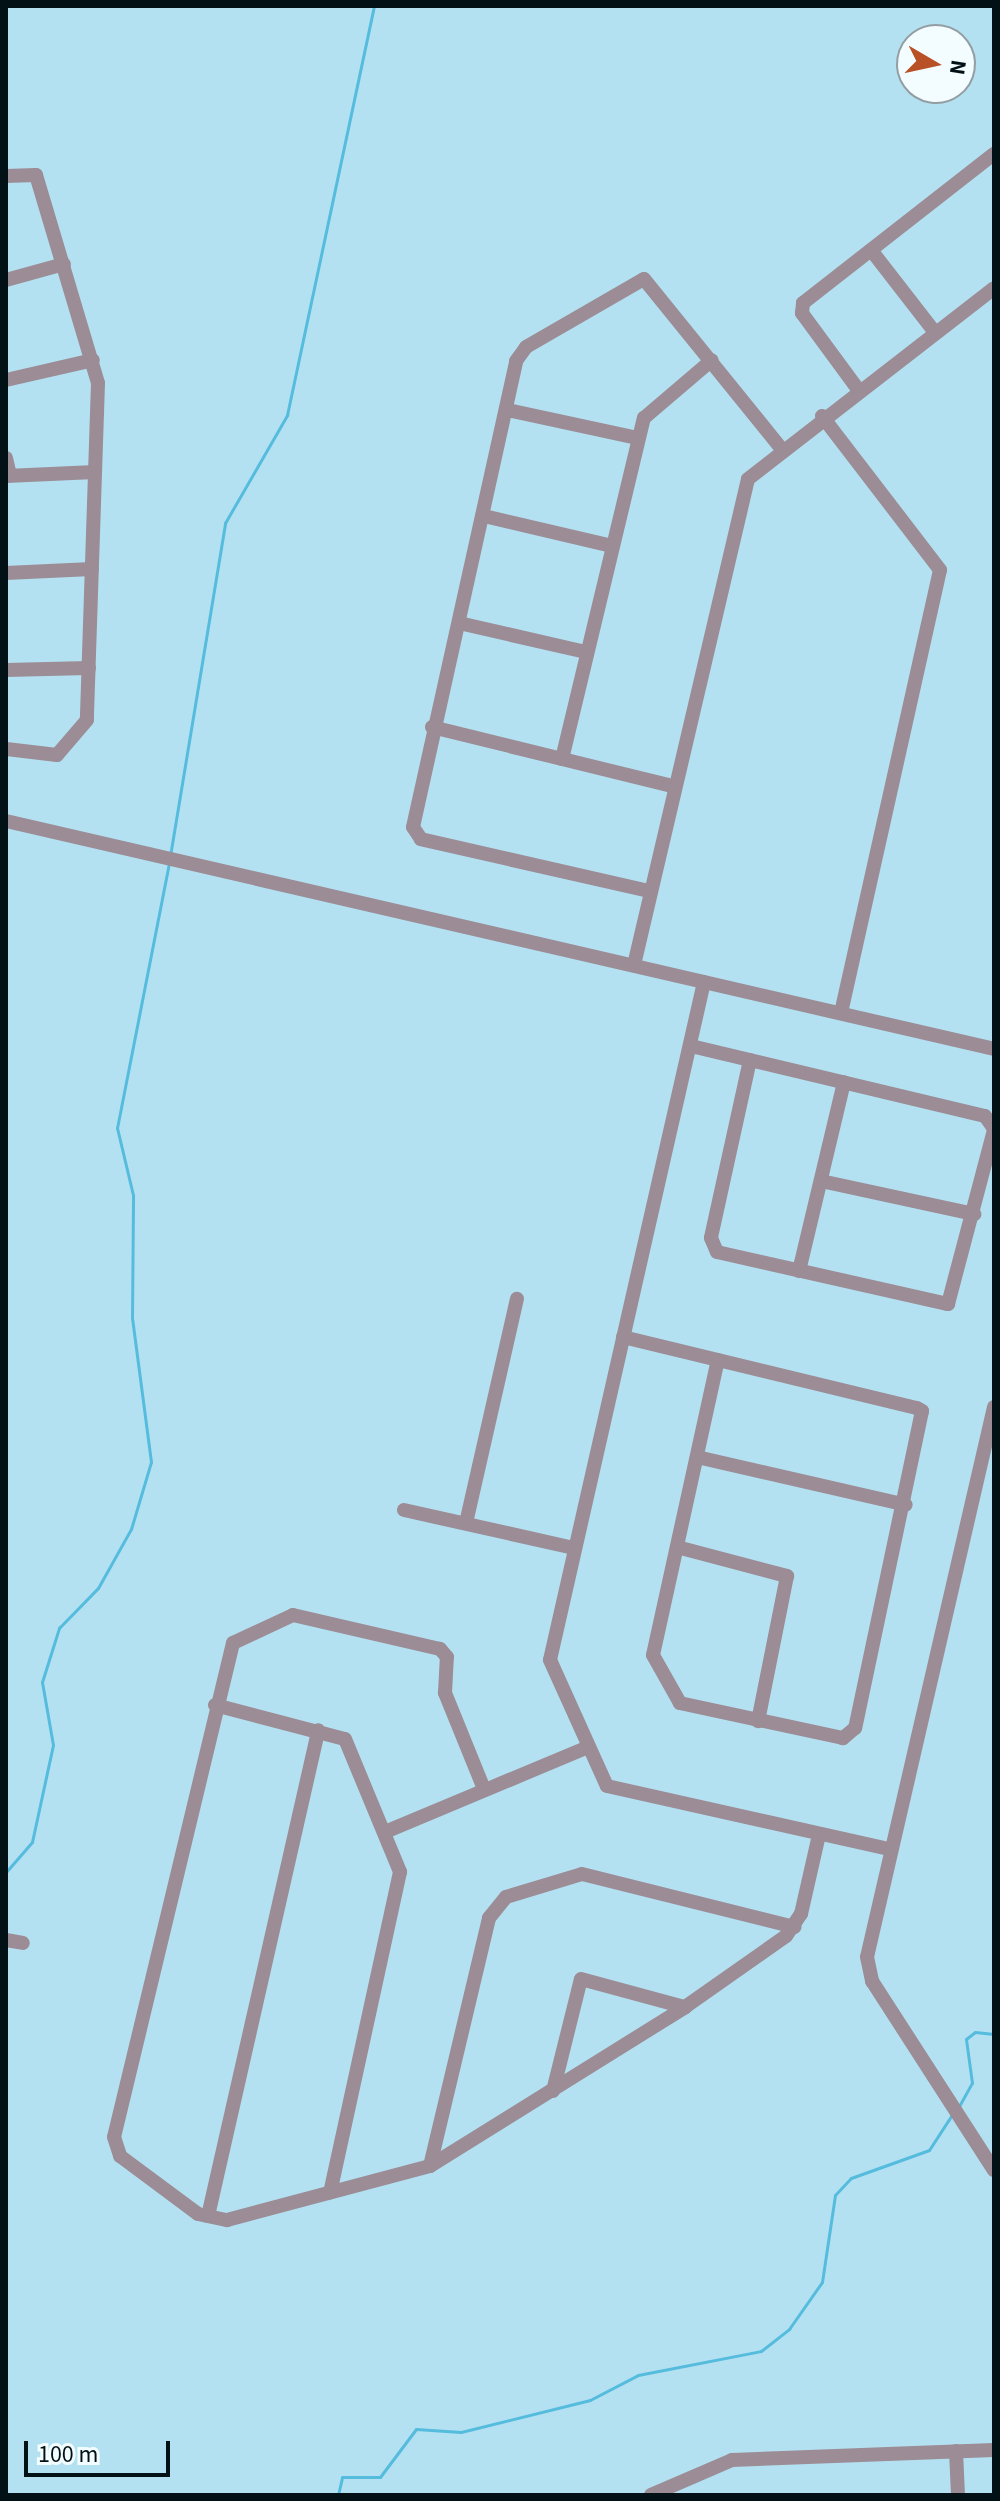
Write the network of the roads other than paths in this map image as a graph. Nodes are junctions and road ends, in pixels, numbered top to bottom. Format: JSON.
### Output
{"nodes":[{"id":1,"x":994,"y":154,"type":"edge"},
{"id":2,"x":6,"y":176,"type":"edge"},
{"id":3,"x":871,"y":250,"type":"junction"},
{"id":4,"x":64,"y":264,"type":"junction"},
{"id":5,"x":6,"y":280,"type":"edge"},
{"id":6,"x":994,"y":288,"type":"edge"},
{"id":7,"x":933,"y":330,"type":"junction"},
{"id":8,"x":93,"y":360,"type":"junction"},
{"id":9,"x":712,"y":360,"type":"junction"},
{"id":10,"x":6,"y":380,"type":"edge"},
{"id":11,"x":857,"y":388,"type":"junction"},
{"id":12,"x":508,"y":410,"type":"junction"},
{"id":13,"x":822,"y":416,"type":"junction"},
{"id":14,"x":638,"y":438,"type":"junction"},
{"id":15,"x":780,"y":447,"type":"junction"},
{"id":16,"x":6,"y":458,"type":"edge"},
{"id":17,"x":95,"y":472,"type":"junction"},
{"id":18,"x":8,"y":476,"type":"edge"},
{"id":19,"x":484,"y":516,"type":"junction"},
{"id":20,"x":612,"y":546,"type":"junction"},
{"id":21,"x":92,"y":569,"type":"junction"},
{"id":22,"x":6,"y":573,"type":"edge"},
{"id":23,"x":459,"y":623,"type":"junction"},
{"id":24,"x":586,"y":652,"type":"junction"},
{"id":25,"x":89,"y":668,"type":"junction"},
{"id":26,"x":6,"y":670,"type":"edge"},
{"id":27,"x":432,"y":727,"type":"junction"},
{"id":28,"x":6,"y":749,"type":"edge"},
{"id":29,"x":562,"y":759,"type":"junction"},
{"id":30,"x":673,"y":786,"type":"junction"},
{"id":31,"x":6,"y":821,"type":"edge"},
{"id":32,"x":649,"y":891,"type":"junction"},
{"id":33,"x":634,"y":965,"type":"junction"},
{"id":34,"x":704,"y":982,"type":"junction"},
{"id":35,"x":841,"y":1012,"type":"junction"},
{"id":36,"x":691,"y":1046,"type":"junction"},
{"id":37,"x":994,"y":1049,"type":"edge"},
{"id":38,"x":750,"y":1060,"type":"junction"},
{"id":39,"x":844,"y":1082,"type":"junction"},
{"id":40,"x":994,"y":1129,"type":"edge"},
{"id":41,"x":821,"y":1181,"type":"junction"},
{"id":42,"x":974,"y":1214,"type":"junction"},
{"id":43,"x":799,"y":1271,"type":"junction"},
{"id":44,"x":517,"y":1299,"type":"dead end"},
{"id":45,"x":623,"y":1337,"type":"junction"},
{"id":46,"x":718,"y":1360,"type":"junction"},
{"id":47,"x":994,"y":1407,"type":"edge"},
{"id":48,"x":697,"y":1457,"type":"junction"},
{"id":49,"x":906,"y":1505,"type":"junction"},
{"id":50,"x":404,"y":1510,"type":"dead end"},
{"id":51,"x":466,"y":1523,"type":"junction"},
{"id":52,"x":677,"y":1547,"type":"junction"},
{"id":53,"x":574,"y":1548,"type":"junction"},
{"id":54,"x":215,"y":1705,"type":"junction"},
{"id":55,"x":758,"y":1721,"type":"junction"},
{"id":56,"x":318,"y":1730,"type":"junction"},
{"id":57,"x":586,"y":1748,"type":"junction"},
{"id":58,"x":484,"y":1789,"type":"junction"},
{"id":59,"x":385,"y":1832,"type":"junction"},
{"id":60,"x":819,"y":1835,"type":"junction"},
{"id":61,"x":890,"y":1849,"type":"junction"},
{"id":62,"x":794,"y":1927,"type":"junction"},
{"id":63,"x":6,"y":1940,"type":"edge"},
{"id":64,"x":23,"y":1943,"type":"dead end"},
{"id":65,"x":685,"y":2007,"type":"junction"},
{"id":66,"x":553,"y":2091,"type":"junction"},
{"id":67,"x":430,"y":2166,"type":"junction"},
{"id":68,"x":994,"y":2170,"type":"edge"},
{"id":69,"x":330,"y":2192,"type":"junction"},
{"id":70,"x":208,"y":2216,"type":"junction"},
{"id":71,"x":994,"y":2450,"type":"edge"},
{"id":72,"x":956,"y":2451,"type":"junction"},
{"id":73,"x":651,"y":2495,"type":"edge"},
{"id":74,"x":958,"y":2495,"type":"edge"}],
"edges":[{"from":1,"to":3,"type":"street"},
{"from":2,"to":4,"type":"street"},
{"from":3,"to":7,"type":"street"},
{"from":3,"to":11,"type":"street"},
{"from":4,"to":5,"type":"street"},
{"from":4,"to":8,"type":"street"},
{"from":6,"to":7,"type":"street"},
{"from":7,"to":11,"type":"street"},
{"from":8,"to":10,"type":"street"},
{"from":8,"to":17,"type":"street"},
{"from":9,"to":12,"type":"street"},
{"from":9,"to":14,"type":"street"},
{"from":9,"to":15,"type":"street"},
{"from":11,"to":13,"type":"street"},
{"from":12,"to":14,"type":"street"},
{"from":12,"to":19,"type":"street"},
{"from":13,"to":15,"type":"street"},
{"from":13,"to":35,"type":"street"},
{"from":14,"to":20,"type":"street"},
{"from":15,"to":30,"type":"street"},
{"from":16,"to":18,"type":"street"},
{"from":17,"to":18,"type":"street"},
{"from":17,"to":21,"type":"street"},
{"from":19,"to":20,"type":"street"},
{"from":19,"to":23,"type":"street"},
{"from":20,"to":24,"type":"street"},
{"from":21,"to":22,"type":"street"},
{"from":21,"to":25,"type":"street"},
{"from":23,"to":24,"type":"street"},
{"from":23,"to":27,"type":"street"},
{"from":24,"to":29,"type":"street"},
{"from":25,"to":26,"type":"street"},
{"from":25,"to":28,"type":"street"},
{"from":27,"to":29,"type":"street"},
{"from":27,"to":32,"type":"street"},
{"from":29,"to":30,"type":"street"},
{"from":30,"to":32,"type":"street"},
{"from":31,"to":33,"type":"street"},
{"from":32,"to":33,"type":"street"},
{"from":33,"to":34,"type":"street"},
{"from":34,"to":35,"type":"street"},
{"from":34,"to":36,"type":"street"},
{"from":35,"to":37,"type":"street"},
{"from":36,"to":38,"type":"street"},
{"from":36,"to":45,"type":"street"},
{"from":38,"to":39,"type":"street"},
{"from":38,"to":43,"type":"street"},
{"from":39,"to":40,"type":"street"},
{"from":39,"to":41,"type":"street"},
{"from":40,"to":42,"type":"street"},
{"from":41,"to":42,"type":"street"},
{"from":41,"to":43,"type":"street"},
{"from":42,"to":43,"type":"street"},
{"from":44,"to":51,"type":"street"},
{"from":45,"to":46,"type":"street"},
{"from":45,"to":53,"type":"street"},
{"from":46,"to":48,"type":"street"},
{"from":46,"to":49,"type":"street"},
{"from":47,"to":61,"type":"street"},
{"from":48,"to":49,"type":"street"},
{"from":48,"to":52,"type":"street"},
{"from":49,"to":55,"type":"street"},
{"from":50,"to":51,"type":"street"},
{"from":51,"to":53,"type":"street"},
{"from":52,"to":55,"type":"street"},
{"from":52,"to":55,"type":"street"},
{"from":53,"to":57,"type":"street"},
{"from":54,"to":56,"type":"street"},
{"from":54,"to":58,"type":"street"},
{"from":54,"to":70,"type":"street"},
{"from":56,"to":59,"type":"street"},
{"from":56,"to":70,"type":"street"},
{"from":57,"to":58,"type":"street"},
{"from":57,"to":60,"type":"street"},
{"from":58,"to":59,"type":"street"},
{"from":59,"to":69,"type":"street"},
{"from":60,"to":61,"type":"street"},
{"from":60,"to":62,"type":"street"},
{"from":61,"to":68,"type":"street"},
{"from":62,"to":65,"type":"street"},
{"from":62,"to":67,"type":"street"},
{"from":63,"to":64,"type":"street"},
{"from":65,"to":66,"type":"street"},
{"from":65,"to":66,"type":"street"},
{"from":66,"to":67,"type":"street"},
{"from":67,"to":69,"type":"street"},
{"from":69,"to":70,"type":"street"},
{"from":71,"to":72,"type":"street"},
{"from":72,"to":73,"type":"street"},
{"from":72,"to":74,"type":"street"}]}
